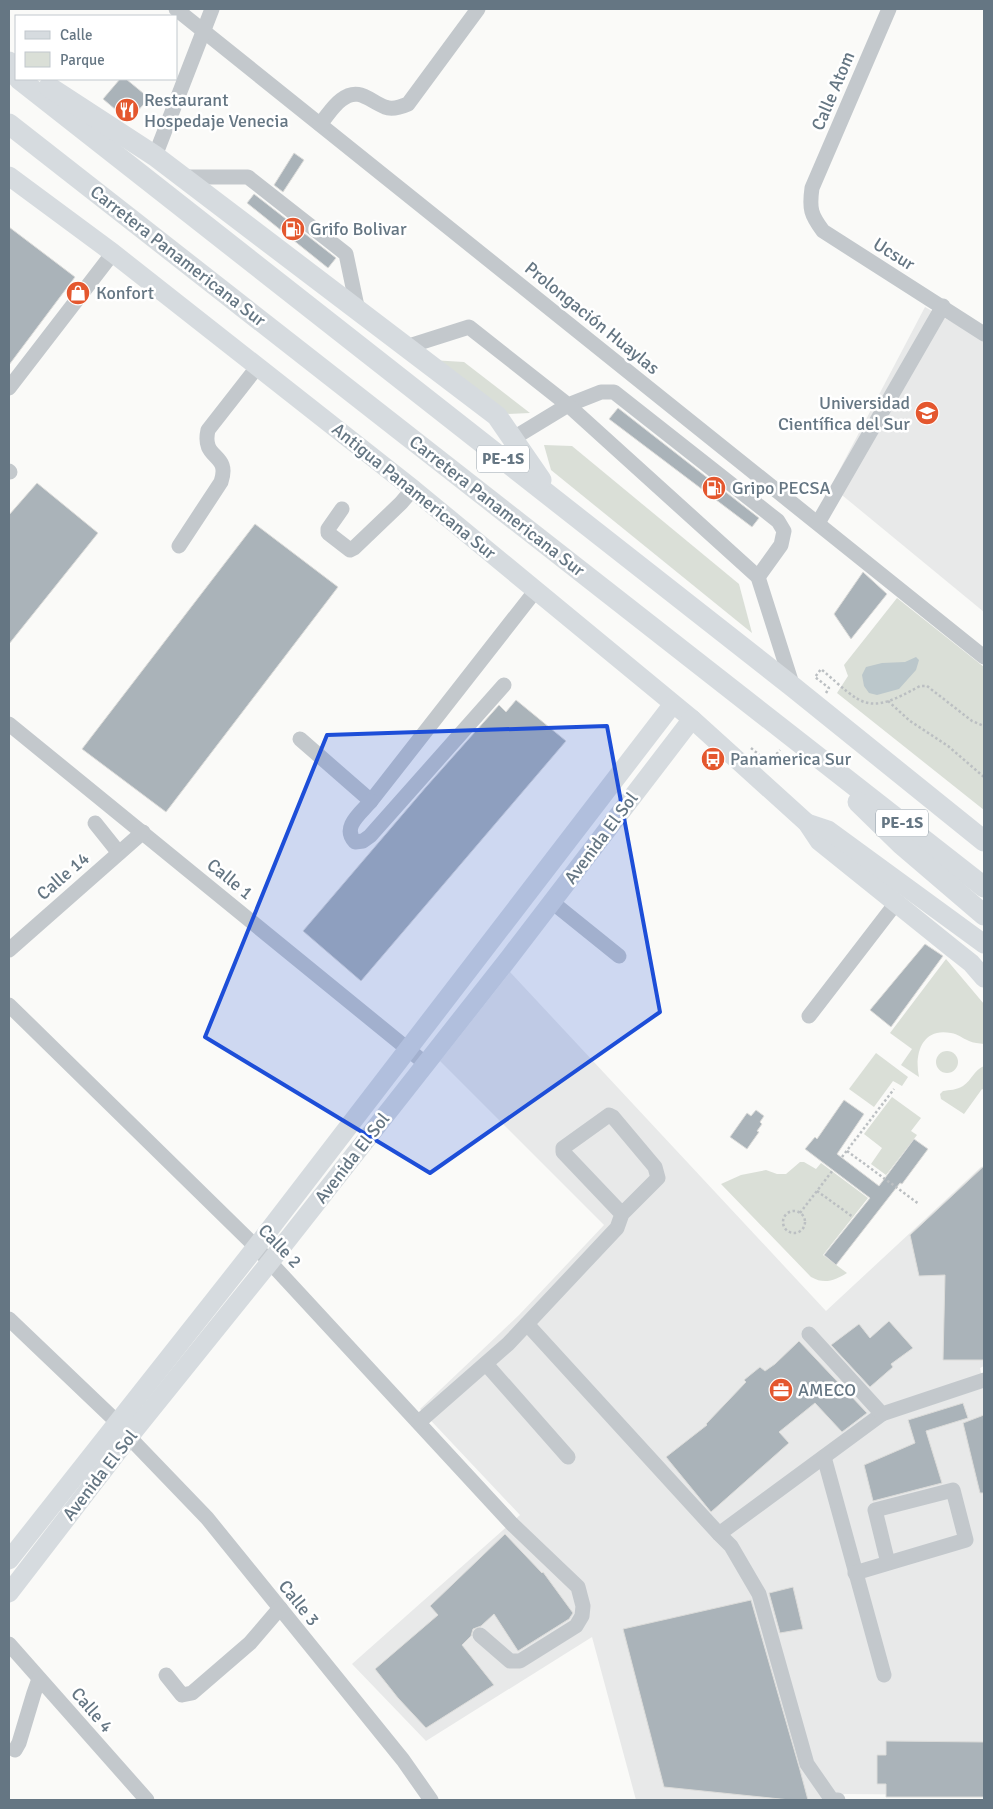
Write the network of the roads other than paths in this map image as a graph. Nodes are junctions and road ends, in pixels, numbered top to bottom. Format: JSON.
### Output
{"nodes":[{"id":1,"x":176,"y":9,"type":"edge"},
{"id":2,"x":212,"y":9,"type":"edge"},
{"id":3,"x":478,"y":9,"type":"edge"},
{"id":4,"x":888,"y":9,"type":"edge"},
{"id":5,"x":204,"y":31,"type":"junction"},
{"id":6,"x":21,"y":80,"type":"edge"},
{"id":7,"x":38,"y":80,"type":"edge"},
{"id":8,"x":9,"y":124,"type":"edge"},
{"id":9,"x":320,"y":124,"type":"junction"},
{"id":10,"x":155,"y":156,"type":"junction"},
{"id":11,"x":9,"y":176,"type":"edge"},
{"id":12,"x":182,"y":177,"type":"junction"},
{"id":13,"x":812,"y":188,"type":"joint"},
{"id":14,"x":113,"y":253,"type":"junction"},
{"id":15,"x":943,"y":306,"type":"junction"},
{"id":16,"x":358,"y":311,"type":"junction"},
{"id":17,"x":984,"y":334,"type":"edge"},
{"id":18,"x":406,"y":347,"type":"junction"},
{"id":19,"x":258,"y":366,"type":"junction"},
{"id":20,"x":9,"y":388,"type":"edge"},
{"id":21,"x":568,"y":405,"type":"junction"},
{"id":22,"x":512,"y":439,"type":"junction"},
{"id":23,"x":414,"y":489,"type":"junction"},
{"id":24,"x":554,"y":499,"type":"junction"},
{"id":25,"x":342,"y":509,"type":"dead end"},
{"id":26,"x":818,"y":523,"type":"junction"},
{"id":27,"x":179,"y":546,"type":"dead end"},
{"id":28,"x":758,"y":577,"type":"junction"},
{"id":29,"x":536,"y":590,"type":"junction"},
{"id":30,"x":984,"y":657,"type":"edge"},
{"id":31,"x":504,"y":685,"type":"dead end"},
{"id":32,"x":792,"y":687,"type":"junction"},
{"id":33,"x":674,"y":704,"type":"junction"},
{"id":34,"x":692,"y":719,"type":"junction"},
{"id":35,"x":9,"y":724,"type":"edge"},
{"id":36,"x":300,"y":739,"type":"dead end"},
{"id":37,"x":820,"y":758,"type":"junction"},
{"id":38,"x":371,"y":801,"type":"junction"},
{"id":39,"x":95,"y":823,"type":"dead end"},
{"id":40,"x":806,"y":823,"type":"junction"},
{"id":41,"x":143,"y":832,"type":"junction"},
{"id":42,"x":984,"y":841,"type":"edge"},
{"id":43,"x":119,"y":853,"type":"junction"},
{"id":44,"x":984,"y":887,"type":"edge"},
{"id":45,"x":552,"y":902,"type":"junction"},
{"id":46,"x":896,"y":903,"type":"junction"},
{"id":47,"x":984,"y":915,"type":"edge"},
{"id":48,"x":984,"y":944,"type":"edge"},
{"id":49,"x":9,"y":950,"type":"edge"},
{"id":50,"x":619,"y":956,"type":"dead end"},
{"id":51,"x":984,"y":978,"type":"edge"},
{"id":52,"x":9,"y":1005,"type":"edge"},
{"id":53,"x":809,"y":1016,"type":"dead end"},
{"id":54,"x":408,"y":1049,"type":"junction"},
{"id":55,"x":426,"y":1064,"type":"junction"},
{"id":56,"x":622,"y":1214,"type":"junction"},
{"id":57,"x":256,"y":1247,"type":"junction"},
{"id":58,"x":270,"y":1262,"type":"junction"},
{"id":59,"x":9,"y":1319,"type":"edge"},
{"id":60,"x":527,"y":1324,"type":"junction"},
{"id":61,"x":809,"y":1334,"type":"dead end"},
{"id":62,"x":486,"y":1364,"type":"junction"},
{"id":63,"x":984,"y":1380,"type":"edge"},
{"id":64,"x":882,"y":1414,"type":"junction"},
{"id":65,"x":419,"y":1422,"type":"junction"},
{"id":66,"x":124,"y":1430,"type":"junction"},
{"id":67,"x":568,"y":1456,"type":"dead end"},
{"id":68,"x":824,"y":1457,"type":"junction"},
{"id":69,"x":719,"y":1534,"type":"junction"},
{"id":70,"x":9,"y":1560,"type":"edge"},
{"id":71,"x":888,"y":1562,"type":"junction"},
{"id":72,"x":854,"y":1573,"type":"junction"},
{"id":73,"x":9,"y":1594,"type":"edge"},
{"id":74,"x":280,"y":1608,"type":"junction"},
{"id":75,"x":480,"y":1635,"type":"dead end"},
{"id":76,"x":9,"y":1644,"type":"edge"},
{"id":77,"x":166,"y":1675,"type":"dead end"},
{"id":78,"x":884,"y":1675,"type":"dead end"},
{"id":79,"x":40,"y":1679,"type":"junction"},
{"id":80,"x":15,"y":1750,"type":"dead end"},
{"id":81,"x":147,"y":1800,"type":"edge"},
{"id":82,"x":431,"y":1800,"type":"edge"},
{"id":83,"x":838,"y":1800,"type":"edge"}],
"edges":[{"from":1,"to":5,"type":"street","name":"Prolongación Huaylas"},
{"from":2,"to":5,"type":"street"},
{"from":3,"to":9,"type":"street"},
{"from":4,"to":13,"type":"street","name":"Calle Atom"},
{"from":5,"to":9,"type":"street","name":"Prolongación Huaylas"},
{"from":5,"to":10,"type":"street"},
{"from":6,"to":24,"type":"highway","number":"PE-1S"},
{"from":7,"to":10,"type":"highway"},
{"from":8,"to":37,"type":"highway","name":"Carretera Panamericana Sur","number":"PE-1S"},
{"from":9,"to":26,"type":"street","name":"Prolongación Huaylas"},
{"from":10,"to":12,"type":"highway"},
{"from":11,"to":14,"type":"main road","name":"Antigua Panamericana Sur"},
{"from":12,"to":16,"type":"highway"},
{"from":12,"to":16,"type":"street"},
{"from":13,"to":15,"type":"street","name":"Ucsur"},
{"from":14,"to":19,"type":"main road","name":"Antigua Panamericana Sur"},
{"from":14,"to":20,"type":"street"},
{"from":15,"to":17,"type":"street","name":"Ucsur"},
{"from":15,"to":26,"type":"street"},
{"from":16,"to":18,"type":"highway"},
{"from":18,"to":21,"type":"street"},
{"from":18,"to":22,"type":"highway"},
{"from":19,"to":23,"type":"main road","name":"Antigua Panamericana Sur"},
{"from":19,"to":27,"type":"street"},
{"from":21,"to":22,"type":"street"},
{"from":21,"to":28,"type":"street"},
{"from":21,"to":28,"type":"street"},
{"from":22,"to":24,"type":"highway"},
{"from":23,"to":25,"type":"street"},
{"from":23,"to":29,"type":"main road","name":"Antigua Panamericana Sur"},
{"from":24,"to":32,"type":"highway","number":"PE-1S"},
{"from":26,"to":30,"type":"street","name":"Prolongación Huaylas"},
{"from":28,"to":32,"type":"street"},
{"from":29,"to":33,"type":"main road","name":"Antigua Panamericana Sur"},
{"from":29,"to":38,"type":"street"},
{"from":31,"to":38,"type":"street"},
{"from":32,"to":42,"type":"highway","number":"PE-1S"},
{"from":33,"to":34,"type":"main road","name":"Antigua Panamericana Sur"},
{"from":33,"to":54,"type":"main road","name":"Avenida El Sol"},
{"from":34,"to":40,"type":"main road","name":"Antigua Panamericana Sur"},
{"from":34,"to":45,"type":"main road","name":"Avenida El Sol"},
{"from":35,"to":41,"type":"street","name":"Calle 1"},
{"from":36,"to":38,"type":"street"},
{"from":37,"to":44,"type":"highway","name":"Carretera Panamericana Sur","number":"PE-1S"},
{"from":37,"to":47,"type":"highway"},
{"from":39,"to":43,"type":"street"},
{"from":40,"to":46,"type":"main road","name":"Antigua Panamericana Sur"},
{"from":40,"to":48,"type":"main road","name":"Antigua Panamericana Sur"},
{"from":41,"to":43,"type":"street","name":"Calle 14"},
{"from":41,"to":54,"type":"street","name":"Calle 1"},
{"from":43,"to":49,"type":"street","name":"Calle 14"},
{"from":45,"to":50,"type":"street"},
{"from":45,"to":55,"type":"main road","name":"Avenida El Sol"},
{"from":46,"to":51,"type":"main road","name":"Antigua Panamericana Sur"},
{"from":46,"to":53,"type":"street"},
{"from":52,"to":57,"type":"street","name":"Calle 2"},
{"from":54,"to":55,"type":"street","name":"Calle 1"},
{"from":54,"to":57,"type":"main road","name":"Avenida El Sol"},
{"from":55,"to":58,"type":"main road","name":"Avenida El Sol"},
{"from":56,"to":56,"type":"street"},
{"from":56,"to":60,"type":"street"},
{"from":57,"to":58,"type":"street","name":"Calle 2"},
{"from":57,"to":66,"type":"main road","name":"Avenida El Sol"},
{"from":58,"to":65,"type":"street","name":"Calle 2"},
{"from":58,"to":66,"type":"main road","name":"Avenida El Sol"},
{"from":59,"to":66,"type":"street","name":"Calle 3"},
{"from":60,"to":62,"type":"street"},
{"from":60,"to":69,"type":"street"},
{"from":61,"to":64,"type":"street"},
{"from":62,"to":65,"type":"street"},
{"from":62,"to":67,"type":"street"},
{"from":63,"to":64,"type":"street"},
{"from":64,"to":68,"type":"street"},
{"from":65,"to":75,"type":"street","name":"Calle 2"},
{"from":66,"to":70,"type":"main road","name":"Avenida El Sol"},
{"from":66,"to":73,"type":"main road","name":"Avenida El Sol"},
{"from":66,"to":74,"type":"street","name":"Calle 3"},
{"from":68,"to":69,"type":"street"},
{"from":68,"to":72,"type":"street"},
{"from":69,"to":83,"type":"street"},
{"from":71,"to":71,"type":"street"},
{"from":71,"to":72,"type":"street"},
{"from":72,"to":78,"type":"street"},
{"from":74,"to":77,"type":"street"},
{"from":74,"to":82,"type":"street","name":"Calle 3"},
{"from":76,"to":79,"type":"street","name":"Calle 4"},
{"from":79,"to":80,"type":"street"},
{"from":79,"to":81,"type":"street","name":"Calle 4"}]}
